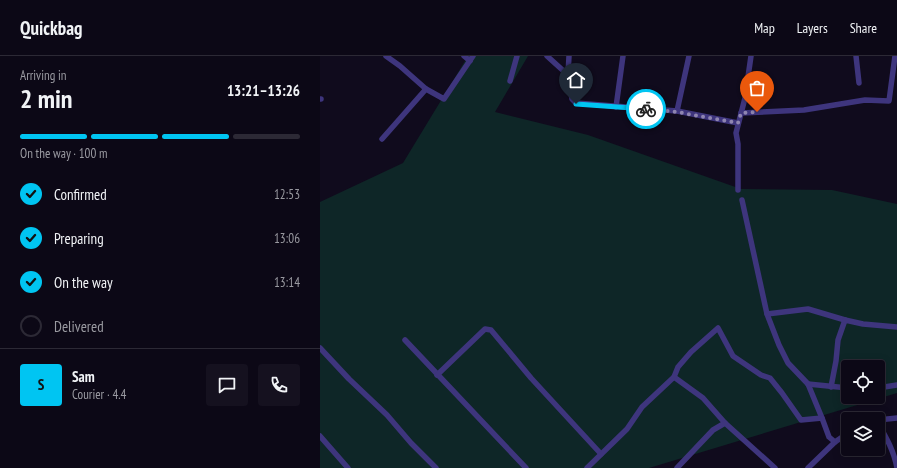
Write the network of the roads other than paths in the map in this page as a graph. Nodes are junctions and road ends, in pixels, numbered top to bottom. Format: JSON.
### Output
{"nodes":[{"id":1,"x":386,"y":56,"type":"edge"},
{"id":2,"x":464,"y":56,"type":"edge"},
{"id":3,"x":517,"y":56,"type":"edge"},
{"id":4,"x":547,"y":56,"type":"edge"},
{"id":5,"x":569,"y":56,"type":"edge"},
{"id":6,"x":623,"y":56,"type":"edge"},
{"id":7,"x":689,"y":56,"type":"edge"},
{"id":8,"x":751,"y":56,"type":"edge"},
{"id":9,"x":856,"y":56,"type":"edge"},
{"id":10,"x":895,"y":56,"type":"edge"},
{"id":11,"x":472,"y":58,"type":"edge"},
{"id":12,"x":568,"y":75,"type":"junction"},
{"id":13,"x":510,"y":81,"type":"dead end"},
{"id":14,"x":859,"y":83,"type":"dead end"},
{"id":15,"x":426,"y":89,"type":"junction"},
{"id":16,"x":889,"y":101,"type":"junction"},
{"id":17,"x":897,"y":102,"type":"edge"},
{"id":18,"x":616,"y":107,"type":"junction"},
{"id":19,"x":677,"y":112,"type":"junction"},
{"id":20,"x":741,"y":113,"type":"junction"},
{"id":21,"x":738,"y":123,"type":"junction"},
{"id":22,"x":382,"y":139,"type":"dead end"},
{"id":23,"x":738,"y":190,"type":"dead end"},
{"id":24,"x":742,"y":200,"type":"dead end"},
{"id":25,"x":767,"y":314,"type":"junction"},
{"id":26,"x":845,"y":320,"type":"junction"},
{"id":27,"x":897,"y":327,"type":"edge"},
{"id":28,"x":405,"y":340,"type":"dead end"},
{"id":29,"x":320,"y":348,"type":"edge"},
{"id":30,"x":437,"y":375,"type":"junction"},
{"id":31,"x":674,"y":377,"type":"junction"},
{"id":32,"x":808,"y":384,"type":"junction"},
{"id":33,"x":897,"y":385,"type":"edge"},
{"id":34,"x":831,"y":387,"type":"junction"},
{"id":35,"x":885,"y":387,"type":"edge"},
{"id":36,"x":841,"y":388,"type":"edge"},
{"id":37,"x":822,"y":418,"type":"junction"},
{"id":38,"x":897,"y":418,"type":"edge"},
{"id":39,"x":885,"y":421,"type":"edge"},
{"id":40,"x":725,"y":424,"type":"junction"},
{"id":41,"x":885,"y":434,"type":"edge"},
{"id":42,"x":320,"y":436,"type":"edge"},
{"id":43,"x":841,"y":438,"type":"edge"},
{"id":44,"x":835,"y":442,"type":"junction"},
{"id":45,"x":601,"y":454,"type":"junction"},
{"id":46,"x":348,"y":468,"type":"edge"},
{"id":47,"x":436,"y":468,"type":"edge"},
{"id":48,"x":526,"y":468,"type":"edge"},
{"id":49,"x":587,"y":468,"type":"edge"},
{"id":50,"x":677,"y":468,"type":"edge"},
{"id":51,"x":775,"y":468,"type":"edge"},
{"id":52,"x":808,"y":468,"type":"edge"},
{"id":53,"x":897,"y":468,"type":"edge"}],
"edges":[{"from":1,"to":15,"type":"street"},
{"from":2,"to":11,"type":"street"},
{"from":3,"to":13,"type":"street"},
{"from":4,"to":12,"type":"street"},
{"from":5,"to":12,"type":"street"},
{"from":6,"to":18,"type":"street"},
{"from":7,"to":19,"type":"street"},
{"from":8,"to":20,"type":"street"},
{"from":9,"to":14,"type":"street"},
{"from":10,"to":16,"type":"street"},
{"from":11,"to":15,"type":"street"},
{"from":12,"to":18,"type":"street"},
{"from":15,"to":22,"type":"street"},
{"from":16,"to":17,"type":"street"},
{"from":16,"to":20,"type":"street"},
{"from":18,"to":19,"type":"street"},
{"from":19,"to":21,"type":"street"},
{"from":20,"to":21,"type":"street"},
{"from":21,"to":23,"type":"street"},
{"from":24,"to":25,"type":"street"},
{"from":25,"to":26,"type":"street"},
{"from":25,"to":32,"type":"street"},
{"from":26,"to":27,"type":"street"},
{"from":26,"to":34,"type":"street"},
{"from":28,"to":30,"type":"street"},
{"from":29,"to":47,"type":"street"},
{"from":30,"to":45,"type":"street"},
{"from":30,"to":48,"type":"street"},
{"from":31,"to":37,"type":"street"},
{"from":31,"to":40,"type":"street"},
{"from":31,"to":45,"type":"street"},
{"from":32,"to":34,"type":"street"},
{"from":32,"to":37,"type":"street"},
{"from":33,"to":35,"type":"street"},
{"from":34,"to":36,"type":"street"},
{"from":37,"to":44,"type":"street"},
{"from":38,"to":39,"type":"street"},
{"from":40,"to":50,"type":"street"},
{"from":40,"to":51,"type":"street"},
{"from":41,"to":53,"type":"street"},
{"from":42,"to":46,"type":"street"},
{"from":43,"to":44,"type":"street"},
{"from":44,"to":52,"type":"street"},
{"from":45,"to":49,"type":"street"}]}
